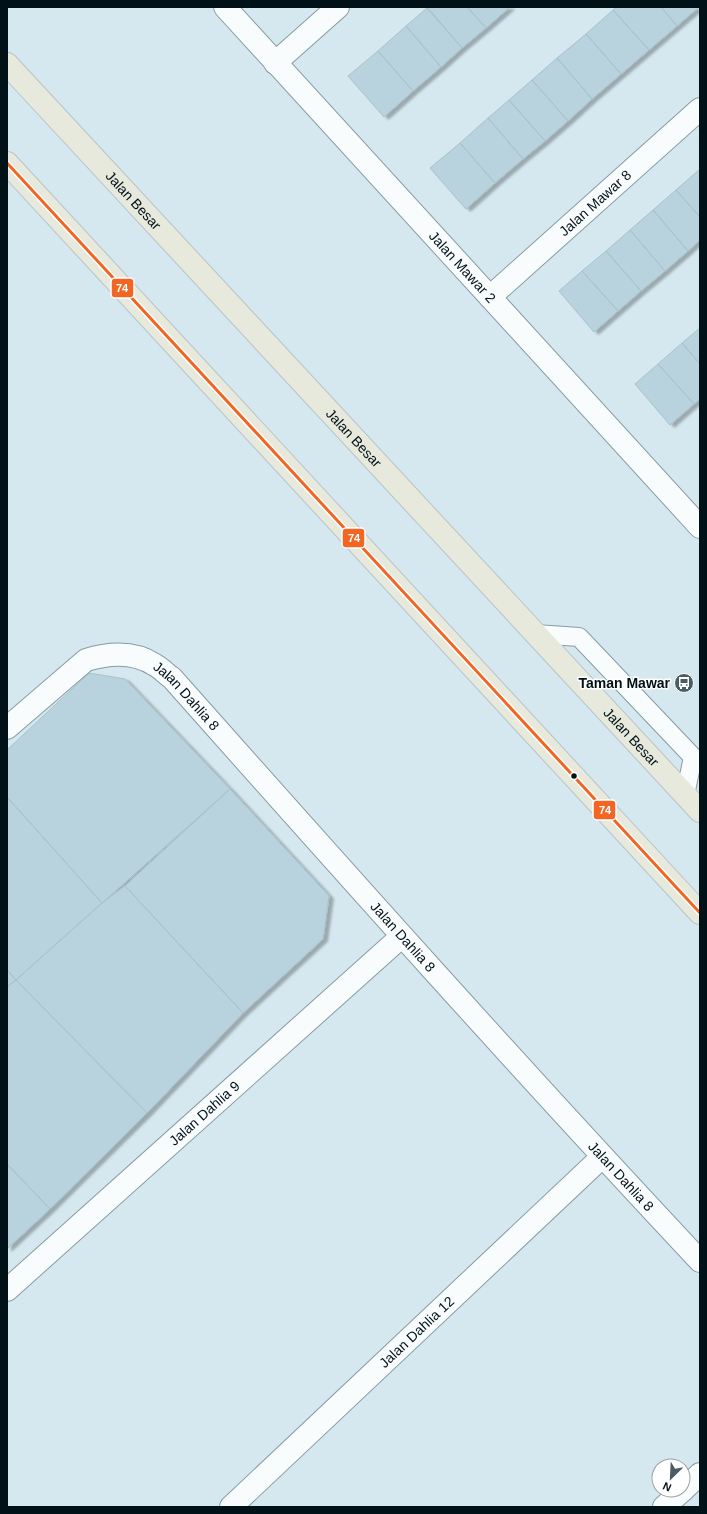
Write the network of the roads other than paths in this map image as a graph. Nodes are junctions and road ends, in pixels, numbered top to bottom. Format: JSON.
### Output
{"nodes":[{"id":1,"x":225,"y":7,"type":"edge"},
{"id":2,"x":338,"y":7,"type":"edge"},
{"id":3,"x":276,"y":62,"type":"junction"},
{"id":4,"x":7,"y":64,"type":"edge"},
{"id":5,"x":700,"y":110,"type":"edge"},
{"id":6,"x":7,"y":163,"type":"edge"},
{"id":7,"x":490,"y":297,"type":"junction"},
{"id":8,"x":697,"y":517,"type":"edge"},
{"id":9,"x":536,"y":634,"type":"junction"},
{"id":10,"x":7,"y":728,"type":"edge"},
{"id":11,"x":685,"y":795,"type":"junction"},
{"id":12,"x":700,"y":811,"type":"edge"},
{"id":13,"x":700,"y":913,"type":"edge"},
{"id":14,"x":402,"y":937,"type":"junction"},
{"id":15,"x":602,"y":1157,"type":"junction"},
{"id":16,"x":700,"y":1261,"type":"edge"},
{"id":17,"x":7,"y":1290,"type":"edge"},
{"id":18,"x":700,"y":1474,"type":"edge"},
{"id":19,"x":691,"y":1482,"type":"edge"},
{"id":20,"x":674,"y":1498,"type":"edge"},
{"id":21,"x":231,"y":1507,"type":"edge"},
{"id":22,"x":664,"y":1507,"type":"edge"}],
"edges":[{"from":1,"to":3,"type":"street","name":"Jalan Mawar 2"},
{"from":2,"to":3,"type":"street"},
{"from":3,"to":7,"type":"street","name":"Jalan Mawar 2"},
{"from":4,"to":9,"type":"main road","name":"Jalan Besar"},
{"from":5,"to":7,"type":"street","name":"Jalan Mawar 8"},
{"from":6,"to":13,"type":"main road"},
{"from":7,"to":8,"type":"street","name":"Jalan Mawar 2"},
{"from":9,"to":11,"type":"main road","name":"Jalan Besar"},
{"from":9,"to":11,"type":"lane"},
{"from":10,"to":14,"type":"street","name":"Jalan Dahlia 8"},
{"from":11,"to":12,"type":"main road","name":"Jalan Besar"},
{"from":14,"to":15,"type":"street","name":"Jalan Dahlia 8"},
{"from":14,"to":17,"type":"street","name":"Jalan Dahlia 9"},
{"from":15,"to":16,"type":"street","name":"Jalan Dahlia 8"},
{"from":15,"to":21,"type":"street","name":"Jalan Dahlia 12"},
{"from":18,"to":19,"type":"street"},
{"from":20,"to":22,"type":"street"}]}
